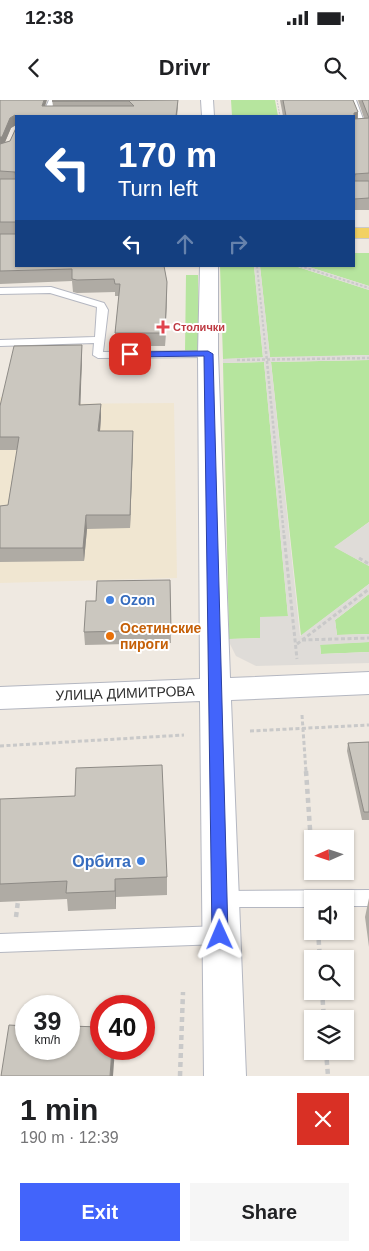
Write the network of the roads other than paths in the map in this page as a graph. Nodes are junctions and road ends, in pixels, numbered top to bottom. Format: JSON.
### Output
{"nodes":[{"id":1,"x":52,"y":100,"type":"edge"},
{"id":2,"x":208,"y":100,"type":"edge"},
{"id":3,"x":353,"y":100,"type":"edge"},
{"id":4,"x":64,"y":114,"type":"edge"},
{"id":5,"x":208,"y":115,"type":"edge"},
{"id":6,"x":355,"y":126,"type":"edge"},
{"id":7,"x":355,"y":233,"type":"edge"},
{"id":8,"x":369,"y":233,"type":"edge"},
{"id":9,"x":209,"y":267,"type":"edge"},
{"id":10,"x":0,"y":291,"type":"edge"},
{"id":11,"x":100,"y":340,"type":"junction"},
{"id":12,"x":0,"y":342,"type":"edge"},
{"id":13,"x":208,"y":354,"type":"junction"},
{"id":14,"x":369,"y":683,"type":"edge"},
{"id":15,"x":216,"y":690,"type":"junction"},
{"id":16,"x":0,"y":698,"type":"edge"},
{"id":17,"x":369,"y":898,"type":"edge"},
{"id":18,"x":219,"y":899,"type":"junction"},
{"id":19,"x":220,"y":935,"type":"junction"},
{"id":20,"x":0,"y":943,"type":"edge"},
{"id":21,"x":225,"y":1076,"type":"edge"}],
"edges":[{"from":1,"to":4,"type":"lane"},
{"from":2,"to":5,"type":"street"},
{"from":3,"to":6,"type":"lane"},
{"from":7,"to":8,"type":"main road"},
{"from":9,"to":13,"type":"street"},
{"from":10,"to":11,"type":"lane"},
{"from":11,"to":12,"type":"lane"},
{"from":11,"to":13,"type":"lane"},
{"from":13,"to":15,"type":"street"},
{"from":14,"to":15,"type":"street","name":"УЛИЦА ДИМИТРОВА"},
{"from":15,"to":16,"type":"street","name":"УЛИЦА ДИМИТРОВА"},
{"from":15,"to":18,"type":"street"},
{"from":17,"to":18,"type":"lane"},
{"from":18,"to":19,"type":"street"},
{"from":19,"to":20,"type":"lane"},
{"from":19,"to":21,"type":"street"}]}
